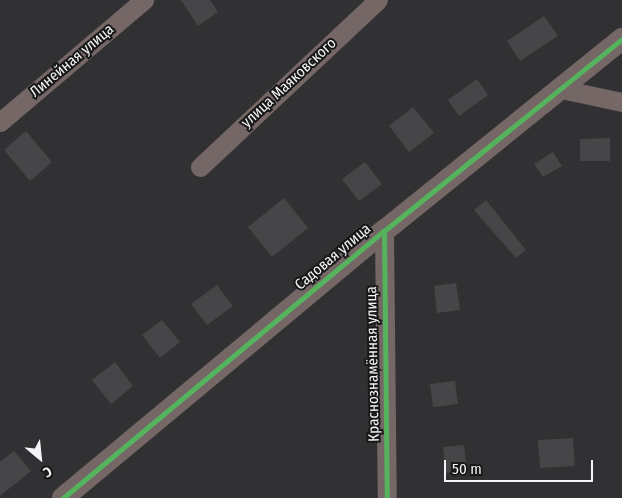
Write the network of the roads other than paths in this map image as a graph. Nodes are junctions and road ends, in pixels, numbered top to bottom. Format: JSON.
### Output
{"nodes":[{"id":1,"x":144,"y":0,"type":"edge"},
{"id":2,"x":378,"y":0,"type":"edge"},
{"id":3,"x":622,"y":39,"type":"edge"},
{"id":4,"x":562,"y":89,"type":"junction"},
{"id":5,"x":622,"y":102,"type":"edge"},
{"id":6,"x":0,"y":122,"type":"edge"},
{"id":7,"x":200,"y":167,"type":"dead end"},
{"id":8,"x":384,"y":231,"type":"junction"},
{"id":9,"x":63,"y":498,"type":"edge"},
{"id":10,"x":387,"y":498,"type":"edge"}],
"edges":[{"from":1,"to":6,"type":"street","name":"Линейная улица"},
{"from":2,"to":7,"type":"street","name":"улица Маяковского"},
{"from":3,"to":4,"type":"street","name":"Садовая улица"},
{"from":4,"to":5,"type":"street"},
{"from":4,"to":8,"type":"street","name":"Садовая улица"},
{"from":8,"to":9,"type":"street","name":"Садовая улица"},
{"from":8,"to":10,"type":"street","name":"Краснознамённая улица"}]}
